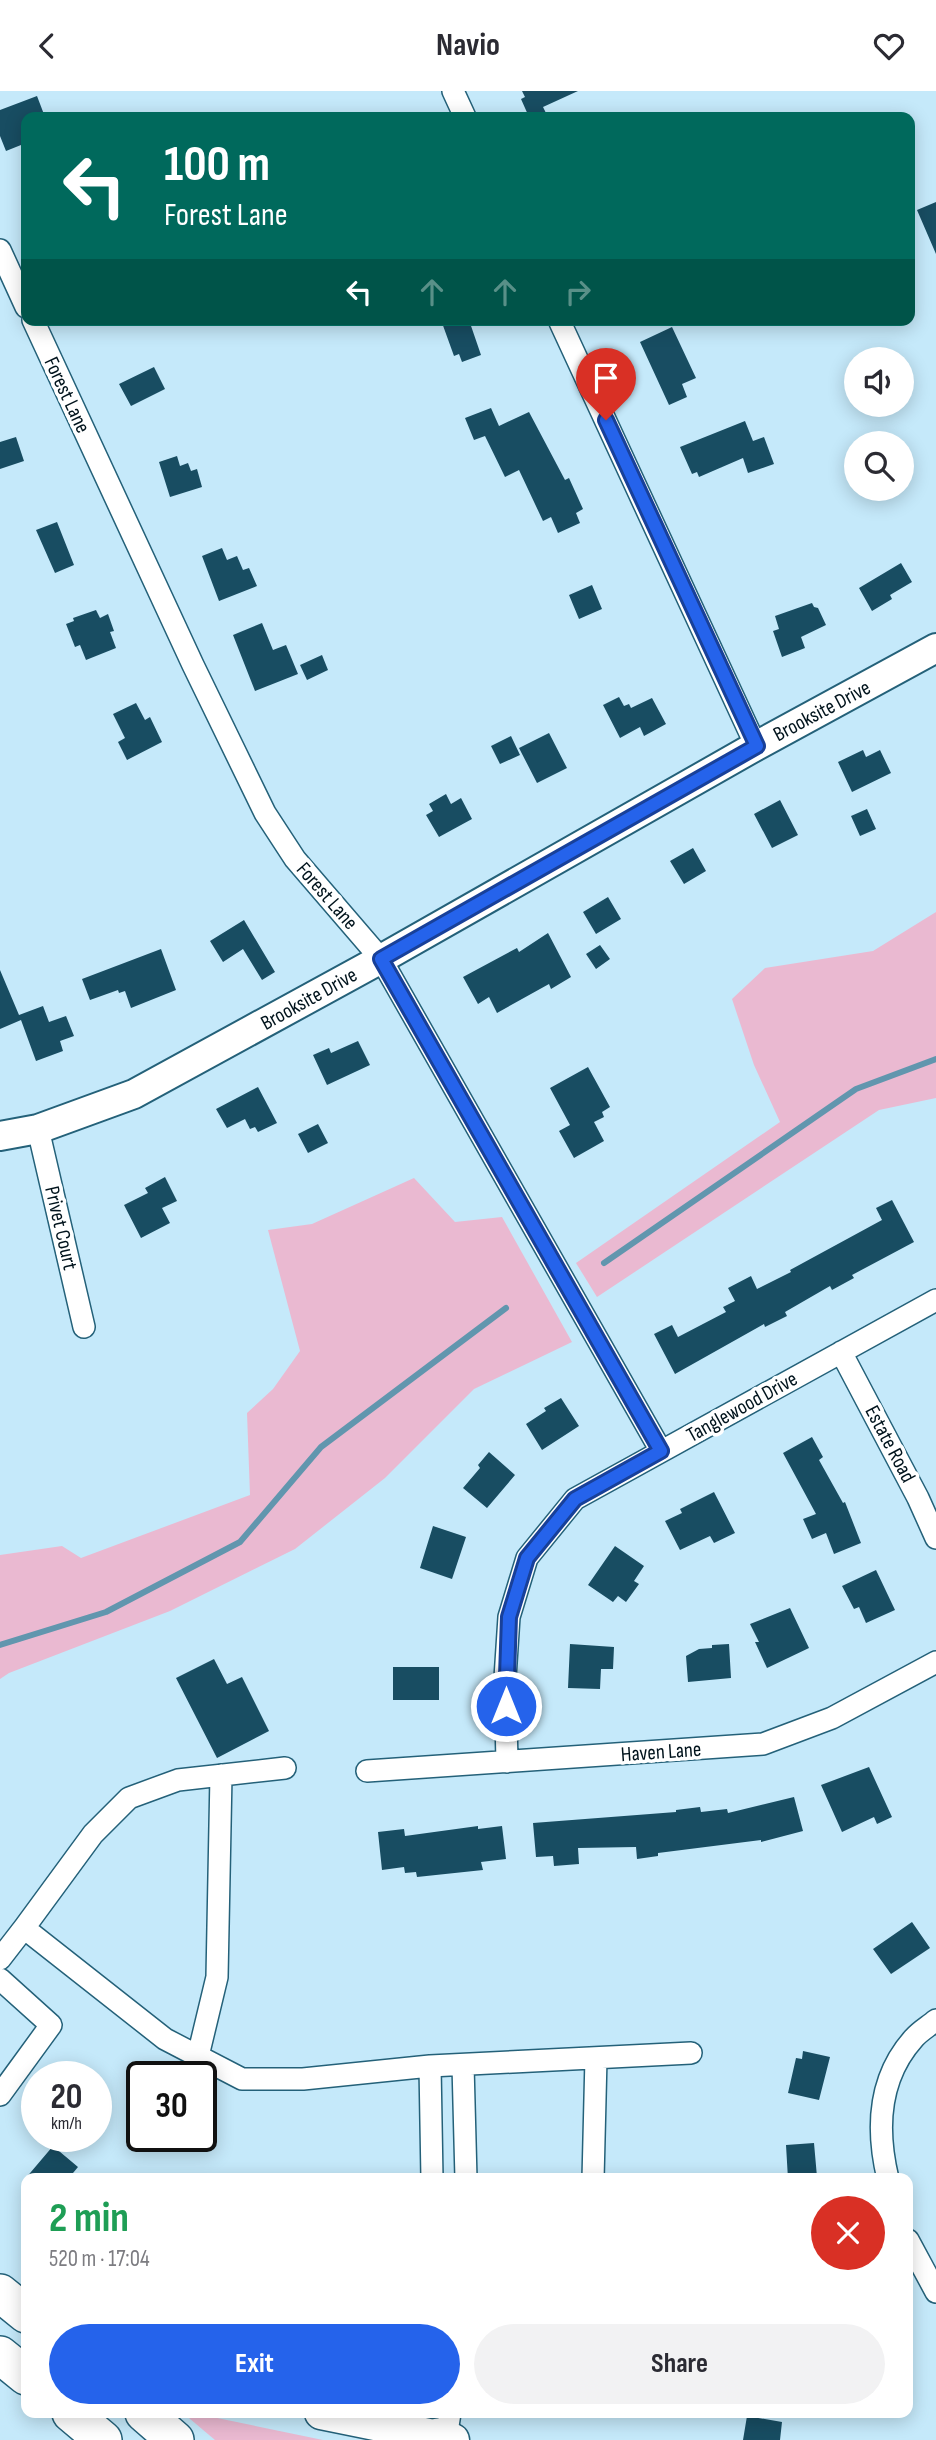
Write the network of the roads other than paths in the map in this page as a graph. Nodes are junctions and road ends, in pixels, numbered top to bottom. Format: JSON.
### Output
{"nodes":[{"id":1,"x":453,"y":91,"type":"edge"},
{"id":2,"x":464,"y":112,"type":"edge"},
{"id":3,"x":0,"y":250,"type":"edge"},
{"id":4,"x":21,"y":296,"type":"edge"},
{"id":5,"x":36,"y":326,"type":"edge"},
{"id":6,"x":562,"y":326,"type":"edge"},
{"id":7,"x":936,"y":648,"type":"edge"},
{"id":8,"x":757,"y":746,"type":"junction"},
{"id":9,"x":381,"y":959,"type":"junction"},
{"id":10,"x":38,"y":1129,"type":"junction"},
{"id":11,"x":0,"y":1136,"type":"edge"},
{"id":12,"x":936,"y":1300,"type":"edge"},
{"id":13,"x":84,"y":1327,"type":"dead end"},
{"id":14,"x":841,"y":1352,"type":"junction"},
{"id":15,"x":661,"y":1451,"type":"junction"},
{"id":16,"x":936,"y":1538,"type":"edge"},
{"id":17,"x":936,"y":1662,"type":"edge"},
{"id":18,"x":507,"y":1762,"type":"junction"},
{"id":19,"x":285,"y":1767,"type":"dead end"},
{"id":20,"x":367,"y":1772,"type":"dead end"},
{"id":21,"x":221,"y":1775,"type":"junction"},
{"id":22,"x":24,"y":1928,"type":"junction"},
{"id":23,"x":0,"y":1959,"type":"edge"},
{"id":24,"x":0,"y":1979,"type":"edge"},
{"id":25,"x":936,"y":2020,"type":"edge"},
{"id":26,"x":691,"y":2053,"type":"dead end"},
{"id":27,"x":198,"y":2056,"type":"junction"},
{"id":28,"x":596,"y":2058,"type":"junction"},
{"id":29,"x":463,"y":2065,"type":"junction"},
{"id":30,"x":430,"y":2066,"type":"junction"},
{"id":31,"x":0,"y":2095,"type":"edge"},
{"id":32,"x":432,"y":2173,"type":"edge"},
{"id":33,"x":466,"y":2173,"type":"edge"},
{"id":34,"x":593,"y":2173,"type":"edge"},
{"id":35,"x":886,"y":2173,"type":"edge"},
{"id":36,"x":913,"y":2249,"type":"edge"},
{"id":37,"x":936,"y":2292,"type":"edge"},
{"id":38,"x":0,"y":2293,"type":"edge"},
{"id":39,"x":21,"y":2310,"type":"edge"},
{"id":40,"x":0,"y":2344,"type":"edge"},
{"id":41,"x":21,"y":2349,"type":"edge"},
{"id":42,"x":0,"y":2355,"type":"edge"},
{"id":43,"x":21,"y":2373,"type":"edge"},
{"id":44,"x":77,"y":2418,"type":"edge"},
{"id":45,"x":150,"y":2418,"type":"edge"},
{"id":46,"x":353,"y":2418,"type":"edge"},
{"id":47,"x":436,"y":2431,"type":"edge"},
{"id":48,"x":103,"y":2440,"type":"edge"},
{"id":49,"x":175,"y":2440,"type":"edge"}],
"edges":[{"from":1,"to":2,"type":"street"},
{"from":3,"to":4,"type":"street"},
{"from":5,"to":9,"type":"street","name":"Forest Lane"},
{"from":6,"to":8,"type":"street"},
{"from":7,"to":8,"type":"street","name":"Brooksite Drive"},
{"from":8,"to":9,"type":"street","name":"Brooksite Drive"},
{"from":9,"to":10,"type":"street","name":"Brooksite Drive"},
{"from":9,"to":15,"type":"street","name":"Forest Lane"},
{"from":10,"to":11,"type":"street","name":"Brooksite Drive"},
{"from":10,"to":13,"type":"street","name":"Privet Court"},
{"from":12,"to":14,"type":"street","name":"Tanglewood Drive"},
{"from":14,"to":15,"type":"street","name":"Tanglewood Drive"},
{"from":14,"to":16,"type":"street","name":"Estate Road"},
{"from":15,"to":18,"type":"street","name":"Tanglewood Drive"},
{"from":17,"to":18,"type":"street","name":"Haven Lane"},
{"from":18,"to":20,"type":"street","name":"Haven Lane"},
{"from":19,"to":21,"type":"street"},
{"from":21,"to":22,"type":"street"},
{"from":21,"to":27,"type":"street"},
{"from":22,"to":23,"type":"street"},
{"from":22,"to":27,"type":"street"},
{"from":24,"to":31,"type":"street"},
{"from":25,"to":35,"type":"street"},
{"from":26,"to":28,"type":"street"},
{"from":27,"to":30,"type":"street"},
{"from":28,"to":29,"type":"street"},
{"from":28,"to":34,"type":"street"},
{"from":29,"to":30,"type":"street"},
{"from":29,"to":33,"type":"street"},
{"from":30,"to":32,"type":"street"},
{"from":36,"to":37,"type":"street"},
{"from":38,"to":39,"type":"highway"},
{"from":40,"to":41,"type":"main road"},
{"from":42,"to":43,"type":"highway"},
{"from":44,"to":48,"type":"highway"},
{"from":45,"to":49,"type":"highway"},
{"from":46,"to":47,"type":"main road"}]}
